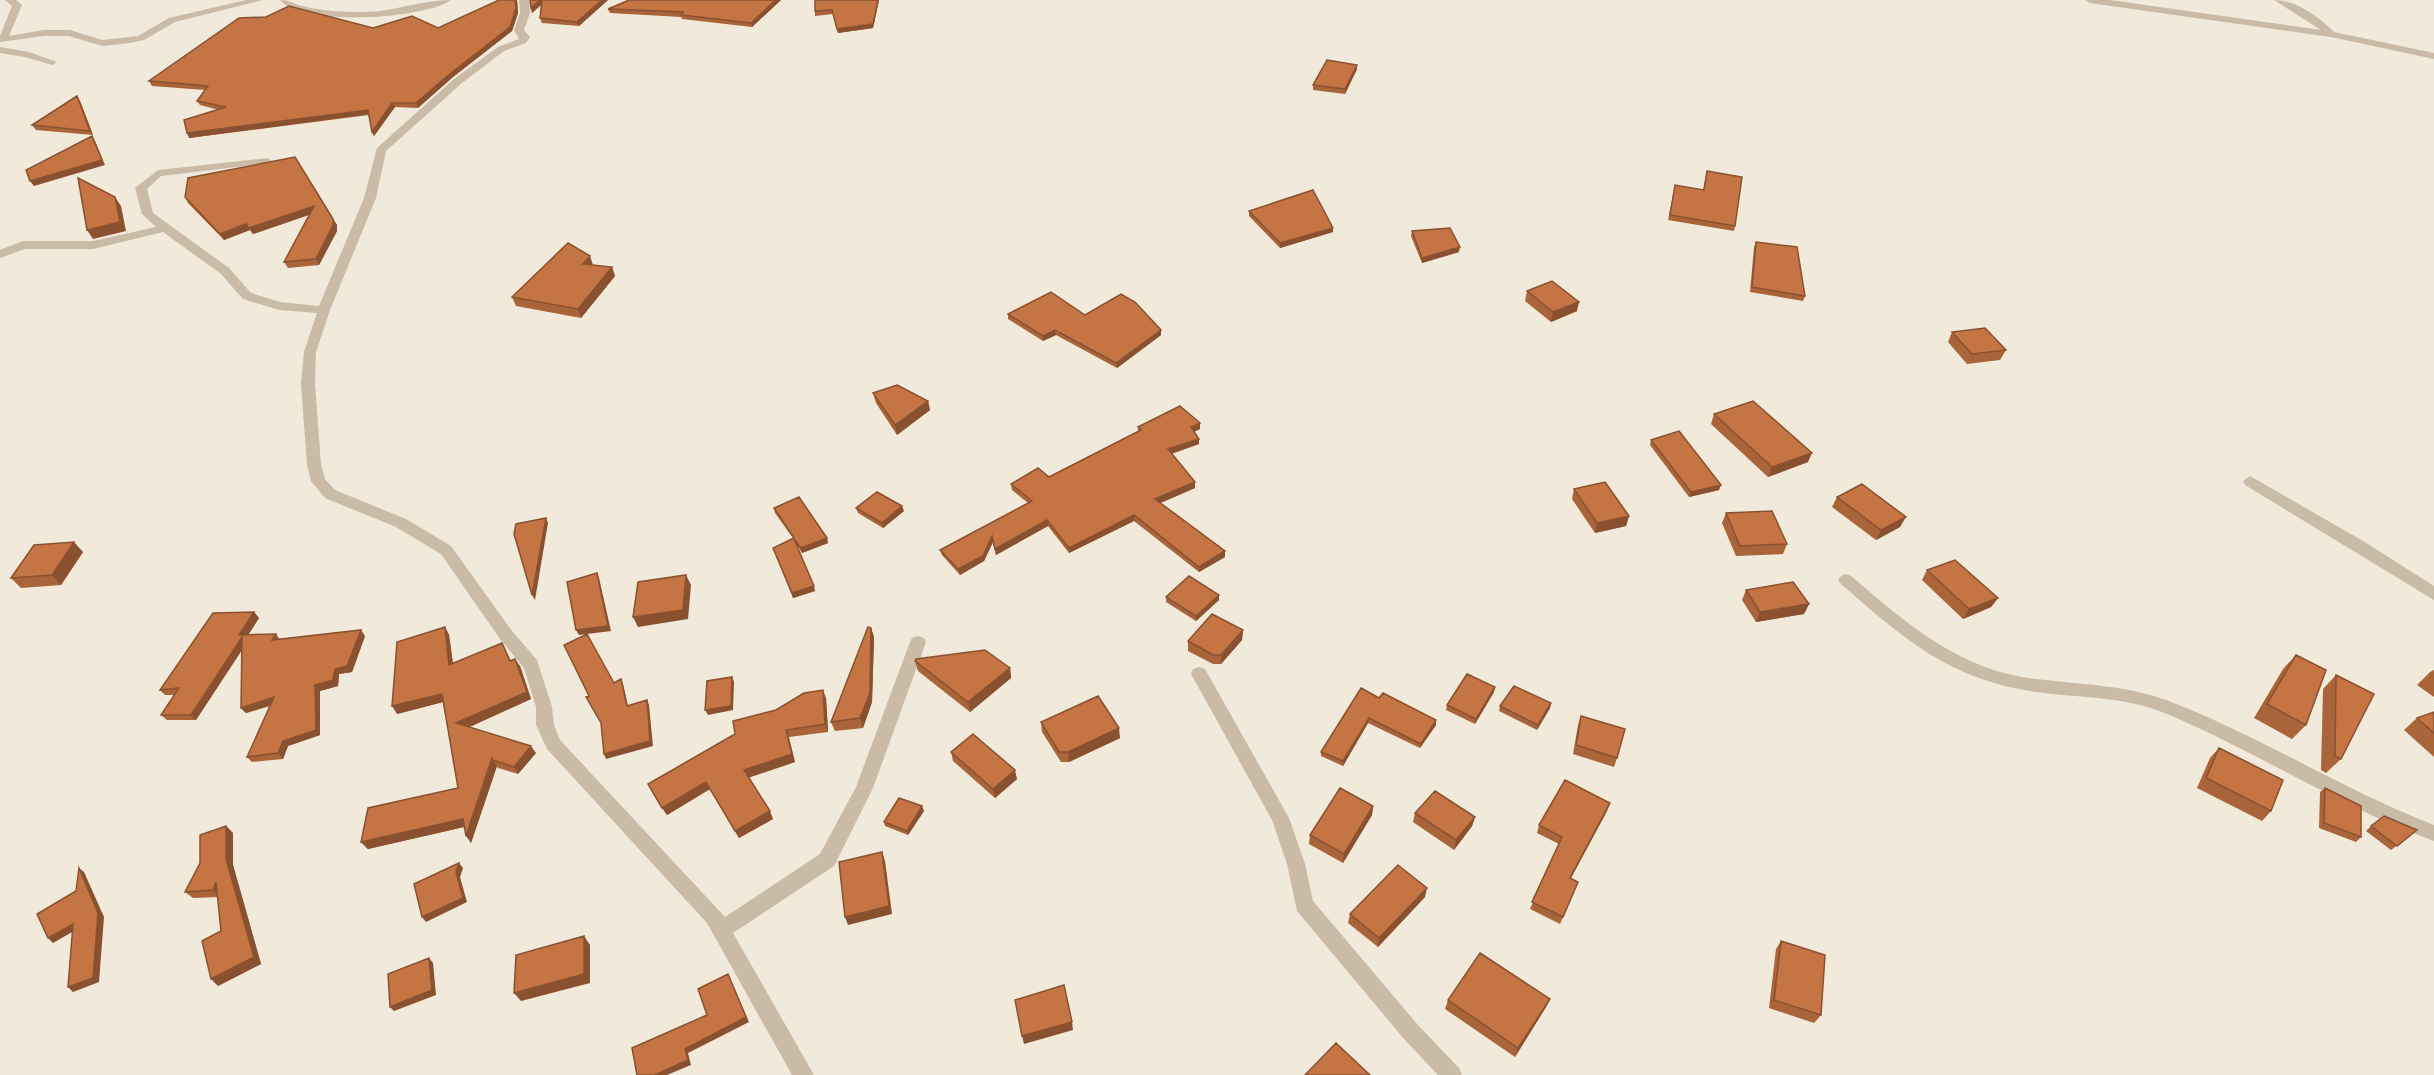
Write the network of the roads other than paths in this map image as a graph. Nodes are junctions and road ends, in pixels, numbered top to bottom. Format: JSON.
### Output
{"nodes":[{"id":1,"x":8,"y":0,"type":"edge"},
{"id":2,"x":258,"y":0,"type":"edge"},
{"id":3,"x":285,"y":0,"type":"edge"},
{"id":4,"x":446,"y":0,"type":"edge"},
{"id":5,"x":525,"y":0,"type":"edge"},
{"id":6,"x":2090,"y":0,"type":"edge"},
{"id":7,"x":2279,"y":0,"type":"edge"},
{"id":8,"x":0,"y":2,"type":"edge"},
{"id":9,"x":2331,"y":34,"type":"junction"},
{"id":10,"x":1,"y":44,"type":"edge"},
{"id":11,"x":2434,"y":56,"type":"edge"},
{"id":12,"x":52,"y":62,"type":"dead end"},
{"id":13,"x":267,"y":161,"type":"edge"},
{"id":14,"x":165,"y":228,"type":"junction"},
{"id":15,"x":0,"y":254,"type":"edge"},
{"id":16,"x":324,"y":310,"type":"junction"},
{"id":17,"x":2250,"y":481,"type":"dead end"},
{"id":18,"x":1846,"y":580,"type":"dead end"},
{"id":19,"x":2434,"y":594,"type":"edge"},
{"id":20,"x":918,"y":642,"type":"dead end"},
{"id":21,"x":1199,"y":674,"type":"dead end"},
{"id":22,"x":2434,"y":833,"type":"edge"},
{"id":23,"x":721,"y":930,"type":"junction"},
{"id":24,"x":804,"y":1075,"type":"edge"},
{"id":25,"x":1452,"y":1075,"type":"edge"}],
"edges":[{"from":1,"to":8,"type":"street"},
{"from":1,"to":10,"type":"street"},
{"from":2,"to":10,"type":"street"},
{"from":3,"to":4,"type":"street"},
{"from":5,"to":16,"type":"street"},
{"from":6,"to":9,"type":"street"},
{"from":7,"to":9,"type":"street"},
{"from":9,"to":11,"type":"street"},
{"from":10,"to":12,"type":"street"},
{"from":13,"to":14,"type":"street"},
{"from":14,"to":15,"type":"street"},
{"from":14,"to":16,"type":"street"},
{"from":16,"to":23,"type":"street"},
{"from":17,"to":19,"type":"street"},
{"from":18,"to":22,"type":"street"},
{"from":20,"to":23,"type":"street"},
{"from":21,"to":25,"type":"street"},
{"from":23,"to":24,"type":"street"}]}
